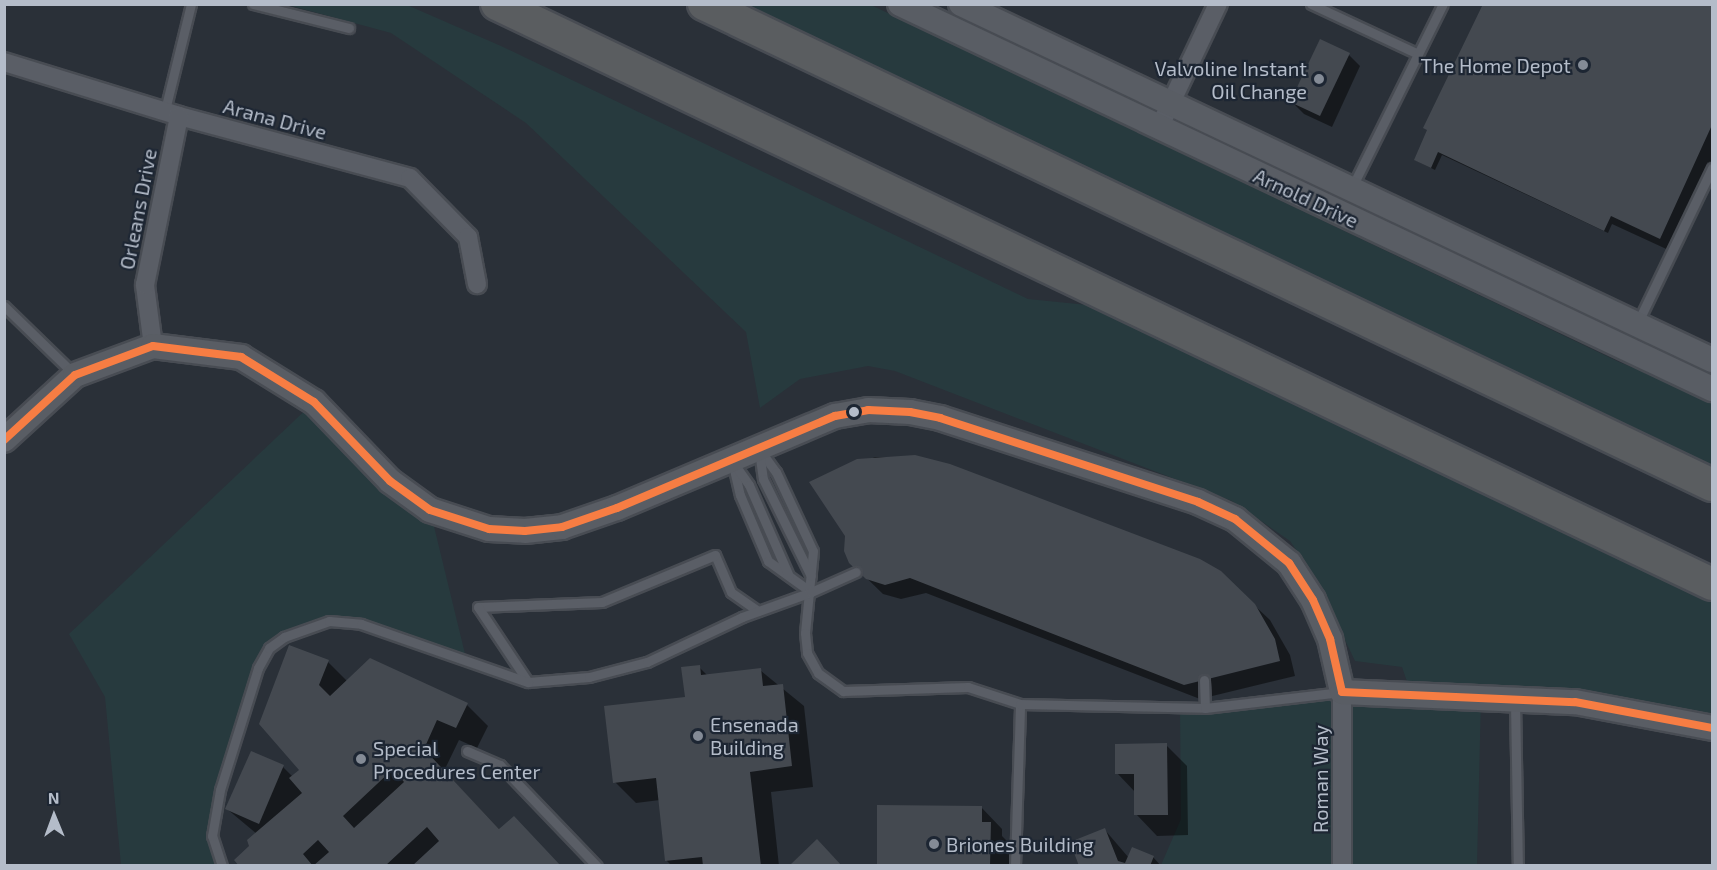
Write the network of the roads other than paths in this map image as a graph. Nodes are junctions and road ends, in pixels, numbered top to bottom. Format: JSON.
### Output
{"nodes":[{"id":1,"x":191,"y":4,"type":"edge"},
{"id":2,"x":253,"y":4,"type":"edge"},
{"id":3,"x":497,"y":4,"type":"edge"},
{"id":4,"x":704,"y":4,"type":"edge"},
{"id":5,"x":900,"y":4,"type":"edge"},
{"id":6,"x":961,"y":4,"type":"edge"},
{"id":7,"x":1218,"y":4,"type":"edge"},
{"id":8,"x":1311,"y":4,"type":"edge"},
{"id":9,"x":1443,"y":4,"type":"edge"},
{"id":10,"x":349,"y":28,"type":"dead end"},
{"id":11,"x":1418,"y":54,"type":"junction"},
{"id":12,"x":4,"y":62,"type":"edge"},
{"id":13,"x":1171,"y":104,"type":"junction"},
{"id":14,"x":172,"y":113,"type":"junction"},
{"id":15,"x":1159,"y":128,"type":"junction"},
{"id":16,"x":1713,"y":168,"type":"edge"},
{"id":17,"x":1350,"y":190,"type":"junction"},
{"id":18,"x":477,"y":284,"type":"dead end"},
{"id":19,"x":4,"y":306,"type":"edge"},
{"id":20,"x":1636,"y":327,"type":"junction"},
{"id":21,"x":153,"y":346,"type":"junction"},
{"id":22,"x":1713,"y":360,"type":"edge"},
{"id":23,"x":75,"y":375,"type":"junction"},
{"id":24,"x":1713,"y":389,"type":"edge"},
{"id":25,"x":4,"y":440,"type":"edge"},
{"id":26,"x":759,"y":449,"type":"junction"},
{"id":27,"x":732,"y":460,"type":"junction"},
{"id":28,"x":1713,"y":485,"type":"edge"},
{"id":29,"x":856,"y":572,"type":"dead end"},
{"id":30,"x":811,"y":576,"type":"junction"},
{"id":31,"x":1713,"y":584,"type":"edge"},
{"id":32,"x":811,"y":592,"type":"junction"},
{"id":33,"x":758,"y":611,"type":"junction"},
{"id":34,"x":1204,"y":680,"type":"dead end"},
{"id":35,"x":528,"y":682,"type":"junction"},
{"id":36,"x":1342,"y":692,"type":"junction"},
{"id":37,"x":1515,"y":698,"type":"junction"},
{"id":38,"x":1020,"y":704,"type":"junction"},
{"id":39,"x":1205,"y":708,"type":"junction"},
{"id":40,"x":1713,"y":728,"type":"edge"},
{"id":41,"x":467,"y":751,"type":"dead end"},
{"id":42,"x":222,"y":866,"type":"edge"},
{"id":43,"x":597,"y":866,"type":"edge"},
{"id":44,"x":1016,"y":866,"type":"edge"},
{"id":45,"x":1342,"y":866,"type":"edge"},
{"id":46,"x":1518,"y":866,"type":"edge"}],
"edges":[{"from":1,"to":14,"type":"lane"},
{"from":2,"to":10,"type":"lane"},
{"from":3,"to":31,"type":"highway"},
{"from":4,"to":28,"type":"highway"},
{"from":5,"to":15,"type":"street","name":"Arnold Drive"},
{"from":6,"to":13,"type":"street","name":"Arnold Drive"},
{"from":7,"to":13,"type":"street"},
{"from":8,"to":11,"type":"lane"},
{"from":9,"to":11,"type":"lane"},
{"from":11,"to":17,"type":"lane"},
{"from":12,"to":14,"type":"street","name":"Arana Drive"},
{"from":13,"to":15,"type":"street"},
{"from":13,"to":17,"type":"street","name":"Arnold Drive"},
{"from":14,"to":18,"type":"street","name":"Arana Drive"},
{"from":14,"to":21,"type":"street","name":"Orleans Drive"},
{"from":15,"to":24,"type":"street","name":"Arnold Drive"},
{"from":16,"to":20,"type":"lane"},
{"from":17,"to":20,"type":"street","name":"Arnold Drive"},
{"from":19,"to":23,"type":"lane"},
{"from":20,"to":22,"type":"street","name":"Arnold Drive"},
{"from":21,"to":23,"type":"street"},
{"from":21,"to":27,"type":"street"},
{"from":23,"to":25,"type":"street"},
{"from":26,"to":27,"type":"street"},
{"from":26,"to":30,"type":"lane"},
{"from":26,"to":30,"type":"lane"},
{"from":26,"to":36,"type":"street"},
{"from":27,"to":32,"type":"lane"},
{"from":29,"to":32,"type":"lane"},
{"from":30,"to":32,"type":"lane"},
{"from":32,"to":33,"type":"lane"},
{"from":32,"to":38,"type":"lane"},
{"from":33,"to":35,"type":"lane"},
{"from":33,"to":35,"type":"lane"},
{"from":34,"to":39,"type":"lane"},
{"from":35,"to":42,"type":"lane"},
{"from":36,"to":37,"type":"street"},
{"from":36,"to":39,"type":"lane"},
{"from":36,"to":45,"type":"street","name":"Roman Way"},
{"from":37,"to":40,"type":"street"},
{"from":37,"to":46,"type":"lane"},
{"from":38,"to":39,"type":"lane"},
{"from":38,"to":44,"type":"lane"},
{"from":41,"to":43,"type":"lane"}]}
